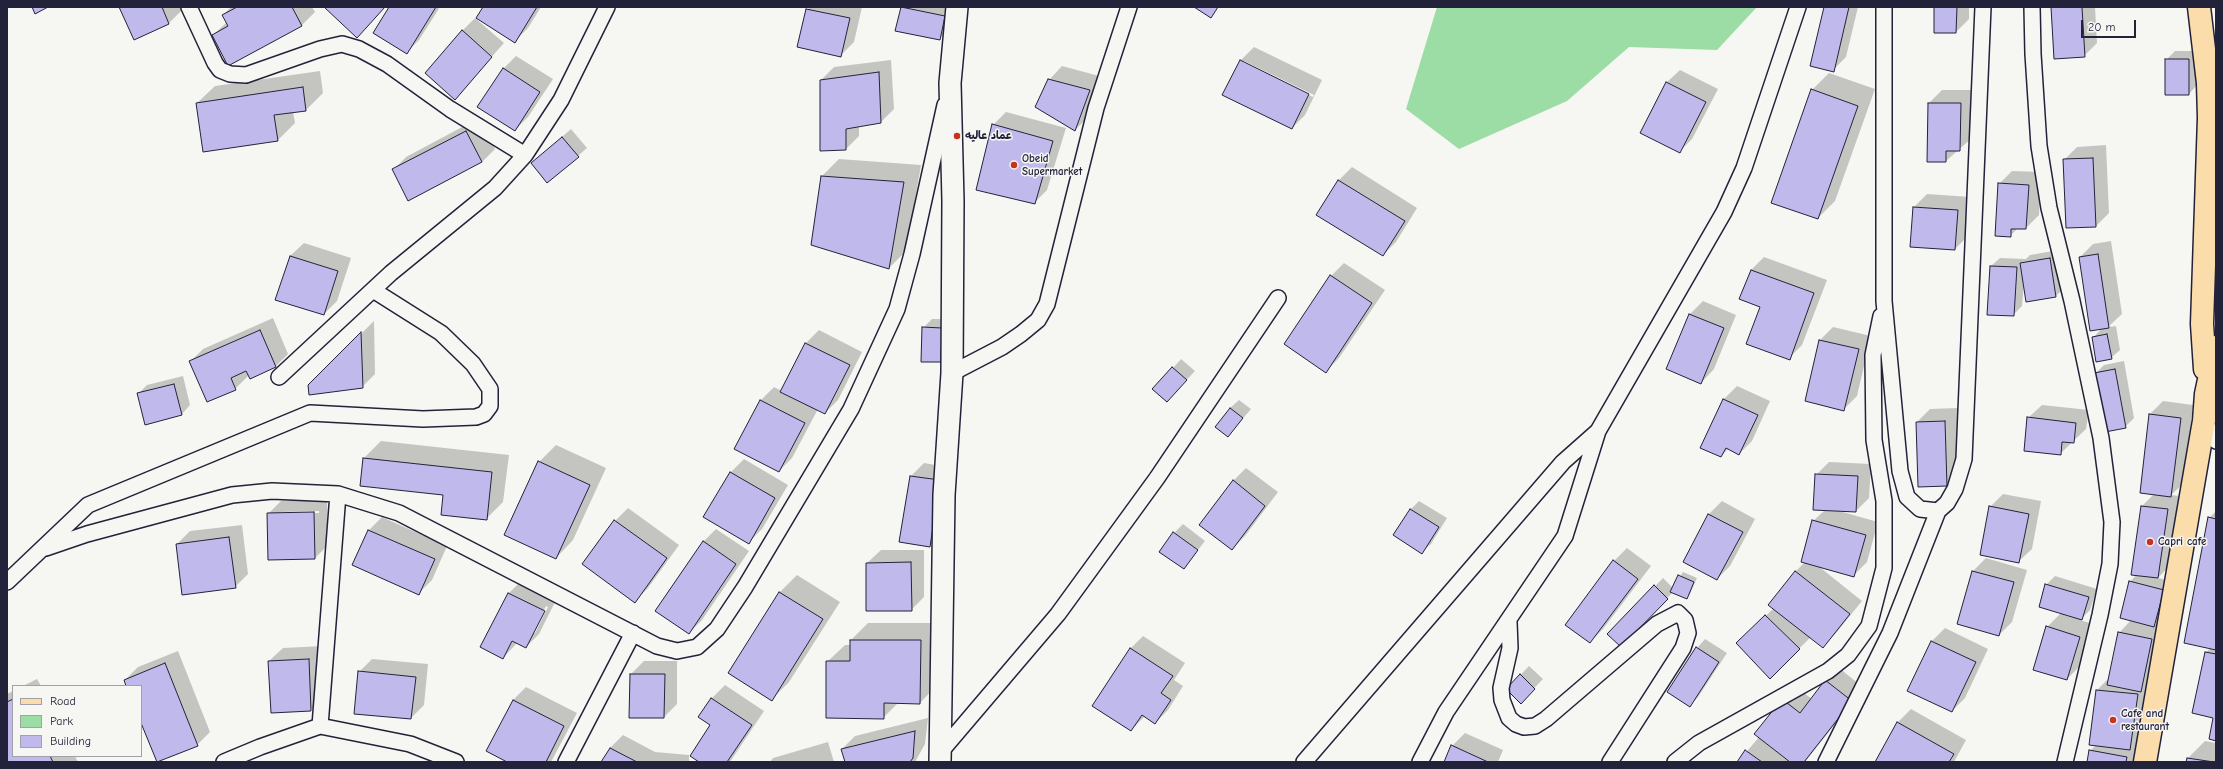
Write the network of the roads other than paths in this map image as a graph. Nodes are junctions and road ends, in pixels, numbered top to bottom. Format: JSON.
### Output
{"nodes":[{"id":1,"x":189,"y":7,"type":"edge"},
{"id":2,"x":607,"y":7,"type":"edge"},
{"id":3,"x":957,"y":7,"type":"edge"},
{"id":4,"x":1128,"y":7,"type":"edge"},
{"id":5,"x":1798,"y":7,"type":"edge"},
{"id":6,"x":1884,"y":7,"type":"edge"},
{"id":7,"x":1983,"y":7,"type":"edge"},
{"id":8,"x":2032,"y":7,"type":"edge"},
{"id":9,"x":2199,"y":7,"type":"edge"},
{"id":10,"x":950,"y":83,"type":"junction"},
{"id":11,"x":525,"y":155,"type":"junction"},
{"id":12,"x":373,"y":290,"type":"junction"},
{"id":13,"x":1278,"y":298,"type":"dead end"},
{"id":14,"x":1884,"y":301,"type":"junction"},
{"id":15,"x":2216,"y":346,"type":"edge"},
{"id":16,"x":952,"y":373,"type":"junction"},
{"id":17,"x":279,"y":377,"type":"dead end"},
{"id":18,"x":2206,"y":394,"type":"junction"},
{"id":19,"x":2204,"y":421,"type":"junction"},
{"id":20,"x":1598,"y":431,"type":"junction"},
{"id":21,"x":2216,"y":441,"type":"edge"},
{"id":22,"x":338,"y":494,"type":"junction"},
{"id":23,"x":1938,"y":511,"type":"junction"},
{"id":24,"x":44,"y":549,"type":"junction"},
{"id":25,"x":7,"y":582,"type":"edge"},
{"id":26,"x":1509,"y":622,"type":"junction"},
{"id":27,"x":633,"y":633,"type":"junction"},
{"id":28,"x":320,"y":726,"type":"junction"},
{"id":29,"x":938,"y":759,"type":"edge"},
{"id":30,"x":224,"y":762,"type":"edge"},
{"id":31,"x":456,"y":762,"type":"edge"},
{"id":32,"x":566,"y":762,"type":"edge"},
{"id":33,"x":1304,"y":762,"type":"edge"},
{"id":34,"x":1420,"y":762,"type":"edge"},
{"id":35,"x":1610,"y":762,"type":"edge"},
{"id":36,"x":1675,"y":762,"type":"edge"},
{"id":37,"x":1826,"y":762,"type":"edge"},
{"id":38,"x":2065,"y":762,"type":"edge"},
{"id":39,"x":2145,"y":762,"type":"edge"}],
"edges":[{"from":1,"to":11,"type":"street"},
{"from":2,"to":11,"type":"street"},
{"from":3,"to":10,"type":"main road"},
{"from":4,"to":16,"type":"street"},
{"from":5,"to":20,"type":"street"},
{"from":6,"to":14,"type":"street"},
{"from":7,"to":23,"type":"street"},
{"from":8,"to":38,"type":"street"},
{"from":9,"to":18,"type":"main road"},
{"from":10,"to":16,"type":"main road"},
{"from":10,"to":27,"type":"street"},
{"from":11,"to":12,"type":"street"},
{"from":12,"to":17,"type":"street"},
{"from":12,"to":24,"type":"street"},
{"from":13,"to":29,"type":"street"},
{"from":14,"to":23,"type":"street"},
{"from":14,"to":36,"type":"street"},
{"from":15,"to":18,"type":"main road"},
{"from":16,"to":29,"type":"main road"},
{"from":18,"to":19,"type":"main road"},
{"from":19,"to":21,"type":"street"},
{"from":19,"to":39,"type":"main road"},
{"from":20,"to":26,"type":"street"},
{"from":20,"to":33,"type":"street"},
{"from":22,"to":24,"type":"street"},
{"from":22,"to":27,"type":"street"},
{"from":22,"to":28,"type":"street"},
{"from":23,"to":37,"type":"street"},
{"from":24,"to":25,"type":"street"},
{"from":26,"to":34,"type":"street"},
{"from":26,"to":35,"type":"street"},
{"from":27,"to":32,"type":"street"},
{"from":28,"to":30,"type":"street"},
{"from":28,"to":31,"type":"street"}]}
